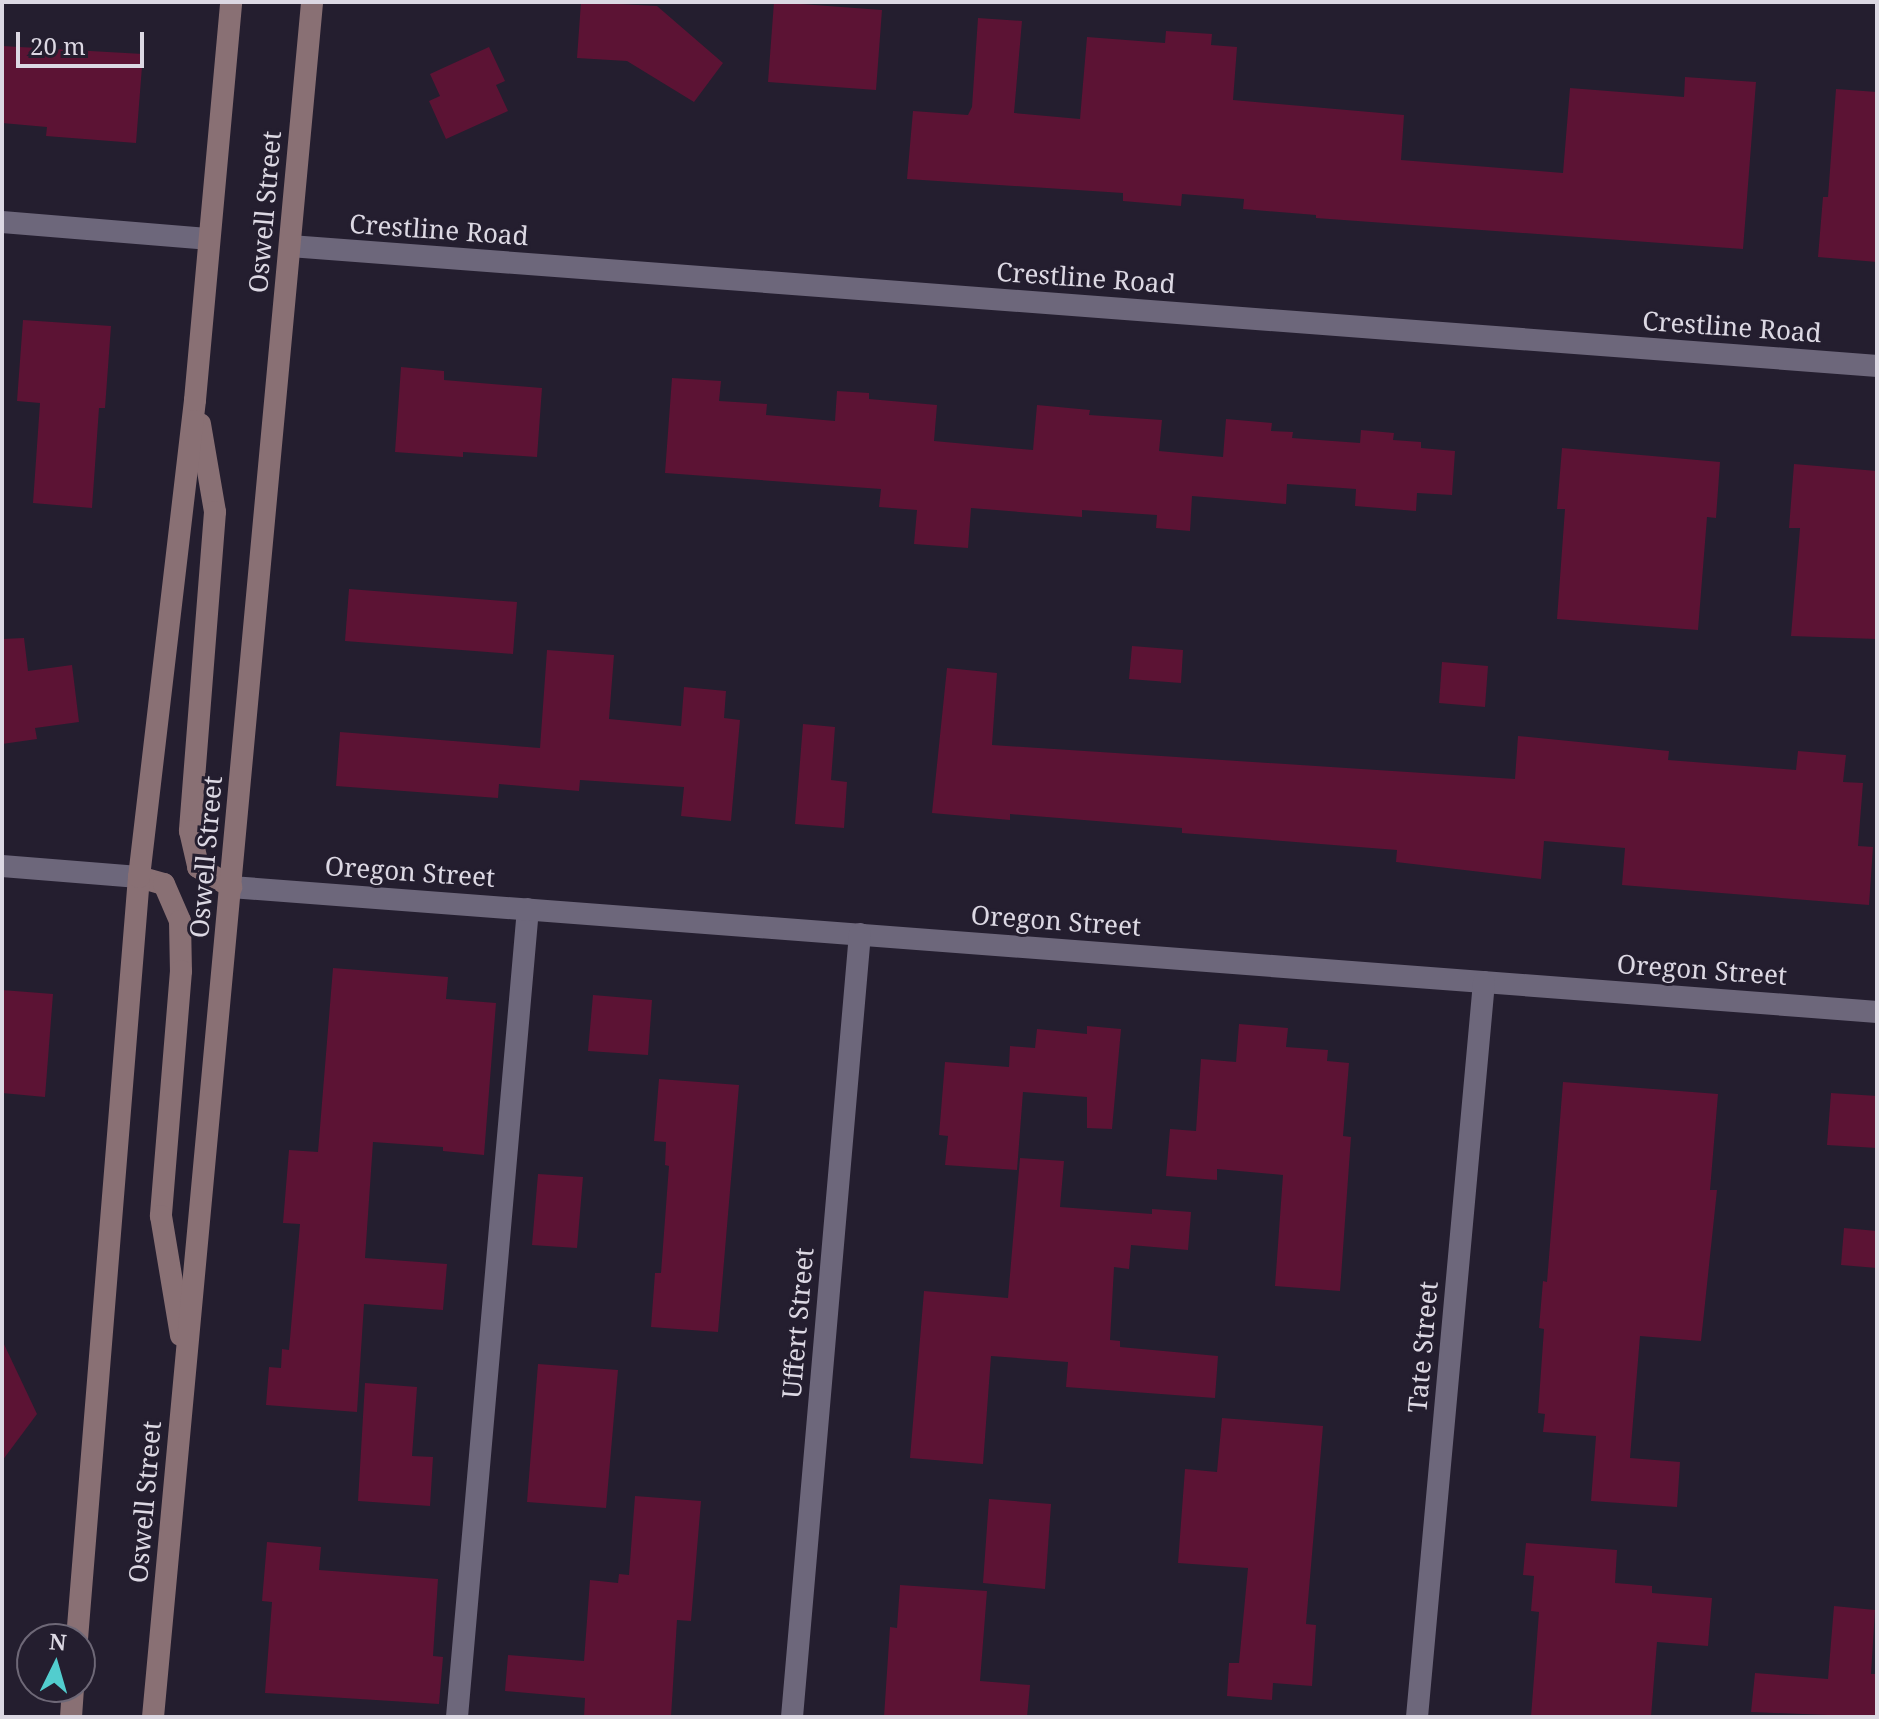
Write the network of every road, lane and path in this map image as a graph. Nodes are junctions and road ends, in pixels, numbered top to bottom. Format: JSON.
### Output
{"nodes":[{"id":1,"x":231,"y":2,"type":"edge"},
{"id":2,"x":312,"y":2,"type":"edge"},
{"id":3,"x":2,"y":222,"type":"edge"},
{"id":4,"x":207,"y":239,"type":"junction"},
{"id":5,"x":290,"y":246,"type":"junction"},
{"id":6,"x":1877,"y":366,"type":"edge"},
{"id":7,"x":195,"y":400,"type":"junction"},
{"id":8,"x":2,"y":866,"type":"edge"},
{"id":9,"x":139,"y":877,"type":"junction"},
{"id":10,"x":231,"y":887,"type":"junction"},
{"id":11,"x":528,"y":909,"type":"junction"},
{"id":12,"x":860,"y":934,"type":"junction"},
{"id":13,"x":1484,"y":982,"type":"junction"},
{"id":14,"x":1877,"y":1012,"type":"edge"},
{"id":15,"x":186,"y":1368,"type":"junction"},
{"id":16,"x":78,"y":1623,"type":"edge"},
{"id":17,"x":153,"y":1717,"type":"edge"},
{"id":18,"x":457,"y":1717,"type":"edge"},
{"id":19,"x":792,"y":1717,"type":"edge"},
{"id":20,"x":1417,"y":1717,"type":"edge"}],
"edges":[{"from":1,"to":4,"type":"main road","name":"Oswell Street"},
{"from":2,"to":5,"type":"main road","name":"Oswell Street"},
{"from":3,"to":4,"type":"street"},
{"from":4,"to":7,"type":"main road","name":"Oswell Street"},
{"from":5,"to":6,"type":"street","name":"Crestline Road"},
{"from":5,"to":10,"type":"main road","name":"Oswell Street"},
{"from":7,"to":9,"type":"main road","name":"Oswell Street"},
{"from":7,"to":10,"type":"main road"},
{"from":8,"to":9,"type":"street"},
{"from":9,"to":15,"type":"main road"},
{"from":9,"to":16,"type":"main road","name":"Oswell Street"},
{"from":10,"to":11,"type":"street","name":"Oregon Street"},
{"from":10,"to":15,"type":"main road","name":"Oswell Street"},
{"from":11,"to":12,"type":"street","name":"Oregon Street"},
{"from":11,"to":18,"type":"street"},
{"from":12,"to":13,"type":"street","name":"Oregon Street"},
{"from":12,"to":19,"type":"street","name":"Uffert Street"},
{"from":13,"to":14,"type":"street","name":"Oregon Street"},
{"from":13,"to":20,"type":"street","name":"Tate Street"},
{"from":15,"to":17,"type":"main road","name":"Oswell Street"}]}
